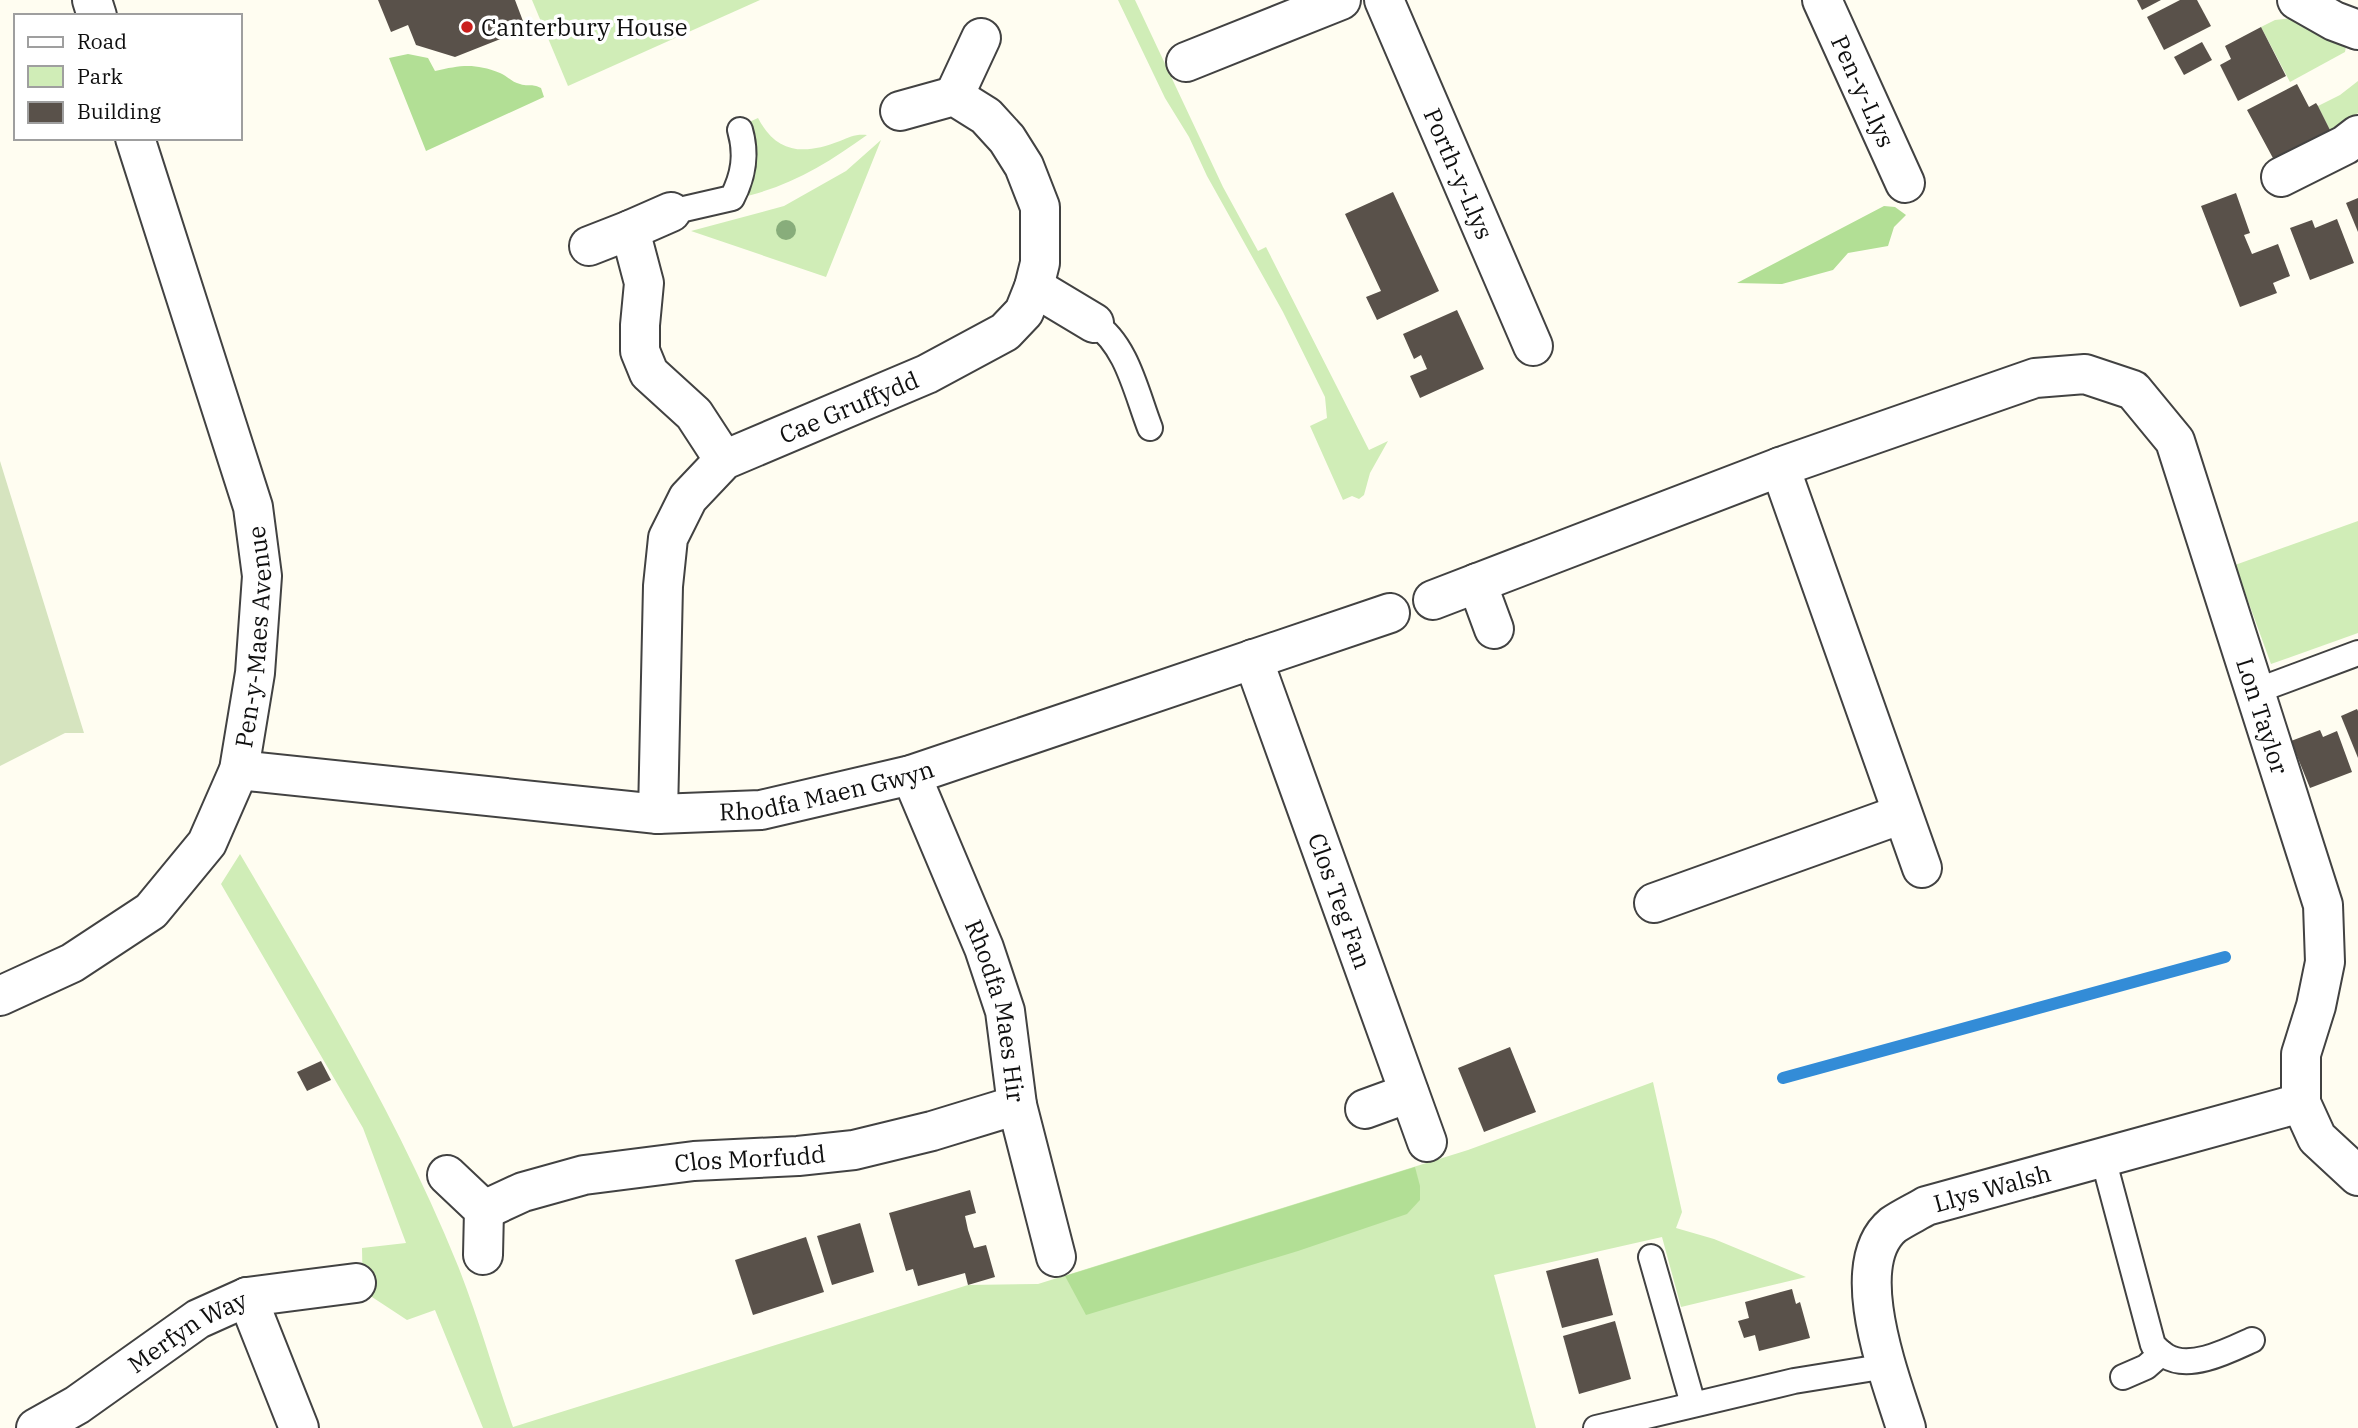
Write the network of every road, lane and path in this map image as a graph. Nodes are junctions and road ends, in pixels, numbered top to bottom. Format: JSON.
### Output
{"nodes":[{"id":1,"x":1341,"y":0,"type":"edge"},
{"id":2,"x":1384,"y":0,"type":"edge"},
{"id":3,"x":1822,"y":0,"type":"edge"},
{"id":4,"x":2297,"y":0,"type":"edge"},
{"id":5,"x":2358,"y":30,"type":"edge"},
{"id":6,"x":981,"y":38,"type":"dead end"},
{"id":7,"x":1186,"y":62,"type":"dead end"},
{"id":8,"x":954,"y":96,"type":"junction"},
{"id":9,"x":900,"y":111,"type":"dead end"},
{"id":10,"x":740,"y":130,"type":"dead end"},
{"id":11,"x":2358,"y":135,"type":"edge"},
{"id":12,"x":136,"y":140,"type":"edge"},
{"id":13,"x":2281,"y":177,"type":"dead end"},
{"id":14,"x":1905,"y":183,"type":"dead end"},
{"id":15,"x":671,"y":212,"type":"joint"},
{"id":16,"x":630,"y":230,"type":"junction"},
{"id":17,"x":589,"y":246,"type":"dead end"},
{"id":18,"x":1034,"y":287,"type":"junction"},
{"id":19,"x":1094,"y":323,"type":"joint"},
{"id":20,"x":1533,"y":346,"type":"dead end"},
{"id":21,"x":1150,"y":428,"type":"dead end"},
{"id":22,"x":724,"y":460,"type":"junction"},
{"id":23,"x":1780,"y":467,"type":"junction"},
{"id":24,"x":1477,"y":583,"type":"junction"},
{"id":25,"x":1433,"y":600,"type":"dead end"},
{"id":26,"x":1390,"y":613,"type":"dead end"},
{"id":27,"x":1494,"y":628,"type":"dead end"},
{"id":28,"x":2358,"y":653,"type":"edge"},
{"id":29,"x":1253,"y":659,"type":"junction"},
{"id":30,"x":2256,"y":691,"type":"junction"},
{"id":31,"x":239,"y":770,"type":"junction"},
{"id":32,"x":911,"y":775,"type":"junction"},
{"id":33,"x":658,"y":814,"type":"junction"},
{"id":34,"x":1902,"y":814,"type":"junction"},
{"id":35,"x":1922,"y":868,"type":"dead end"},
{"id":36,"x":1654,"y":904,"type":"dead end"},
{"id":37,"x":0,"y":996,"type":"edge"},
{"id":38,"x":1409,"y":1093,"type":"junction"},
{"id":39,"x":2301,"y":1102,"type":"junction"},
{"id":40,"x":1017,"y":1105,"type":"junction"},
{"id":41,"x":1365,"y":1109,"type":"dead end"},
{"id":42,"x":1427,"y":1142,"type":"dead end"},
{"id":43,"x":2103,"y":1158,"type":"junction"},
{"id":44,"x":447,"y":1175,"type":"dead end"},
{"id":45,"x":2358,"y":1176,"type":"edge"},
{"id":46,"x":484,"y":1210,"type":"junction"},
{"id":47,"x":483,"y":1255,"type":"dead end"},
{"id":48,"x":1056,"y":1257,"type":"dead end"},
{"id":49,"x":1651,"y":1257,"type":"dead end"},
{"id":50,"x":356,"y":1283,"type":"dead end"},
{"id":51,"x":247,"y":1297,"type":"junction"},
{"id":52,"x":2252,"y":1340,"type":"dead end"},
{"id":53,"x":2162,"y":1353,"type":"junction"},
{"id":54,"x":1887,"y":1366,"type":"junction"},
{"id":55,"x":2123,"y":1377,"type":"dead end"},
{"id":56,"x":1693,"y":1404,"type":"junction"},
{"id":57,"x":36,"y":1428,"type":"edge"},
{"id":58,"x":299,"y":1428,"type":"edge"},
{"id":59,"x":1596,"y":1428,"type":"edge"},
{"id":60,"x":1906,"y":1428,"type":"edge"}],
"edges":[{"from":1,"to":7,"type":"street"},
{"from":2,"to":20,"type":"street","name":"Porth-y-Llys"},
{"from":3,"to":14,"type":"street","name":"Pen-y-Llys"},
{"from":4,"to":5,"type":"street"},
{"from":6,"to":8,"type":"street"},
{"from":8,"to":9,"type":"street"},
{"from":8,"to":18,"type":"street","name":"Cae Gruffydd"},
{"from":10,"to":15,"type":"lane"},
{"from":11,"to":13,"type":"street"},
{"from":12,"to":31,"type":"street","name":"Pen-y-Maes Avenue"},
{"from":15,"to":16,"type":"street"},
{"from":16,"to":17,"type":"street"},
{"from":16,"to":22,"type":"street"},
{"from":18,"to":19,"type":"street"},
{"from":18,"to":22,"type":"street","name":"Cae Gruffydd"},
{"from":19,"to":21,"type":"lane"},
{"from":22,"to":33,"type":"street","name":"Cae Gruffydd"},
{"from":23,"to":24,"type":"street","name":"Lon Taylor"},
{"from":23,"to":30,"type":"street","name":"Lon Taylor"},
{"from":23,"to":34,"type":"street"},
{"from":24,"to":25,"type":"street","name":"Lon Taylor"},
{"from":24,"to":27,"type":"street"},
{"from":26,"to":29,"type":"street","name":"Rhodfa Maen Gwyn"},
{"from":28,"to":30,"type":"lane"},
{"from":29,"to":32,"type":"street","name":"Rhodfa Maen Gwyn"},
{"from":29,"to":38,"type":"street","name":"Clos Teg Fan"},
{"from":30,"to":39,"type":"street","name":"Lon Taylor"},
{"from":31,"to":33,"type":"street","name":"Rhodfa Maen Gwyn"},
{"from":31,"to":37,"type":"street","name":"Pen-y-Maes Avenue"},
{"from":32,"to":33,"type":"street","name":"Rhodfa Maen Gwyn"},
{"from":32,"to":40,"type":"street","name":"Rhodfa Maes Hir"},
{"from":34,"to":35,"type":"street"},
{"from":34,"to":36,"type":"street"},
{"from":38,"to":41,"type":"street"},
{"from":38,"to":42,"type":"street","name":"Clos Teg Fan"},
{"from":39,"to":43,"type":"street","name":"Llys Walsh"},
{"from":39,"to":45,"type":"street","name":"Lon Taylor"},
{"from":40,"to":46,"type":"street","name":"Clos Morfudd"},
{"from":40,"to":48,"type":"street","name":"Rhodfa Maes Hir"},
{"from":43,"to":53,"type":"lane"},
{"from":43,"to":54,"type":"street","name":"Llys Walsh"},
{"from":44,"to":46,"type":"street"},
{"from":46,"to":47,"type":"street"},
{"from":49,"to":56,"type":"lane"},
{"from":50,"to":51,"type":"street","name":"Merfyn Way"},
{"from":51,"to":57,"type":"street","name":"Merfyn Way"},
{"from":51,"to":58,"type":"street"},
{"from":52,"to":53,"type":"lane"},
{"from":53,"to":55,"type":"lane"},
{"from":54,"to":56,"type":"lane"},
{"from":54,"to":60,"type":"street","name":"Llys Walsh"},
{"from":56,"to":59,"type":"lane"}]}
